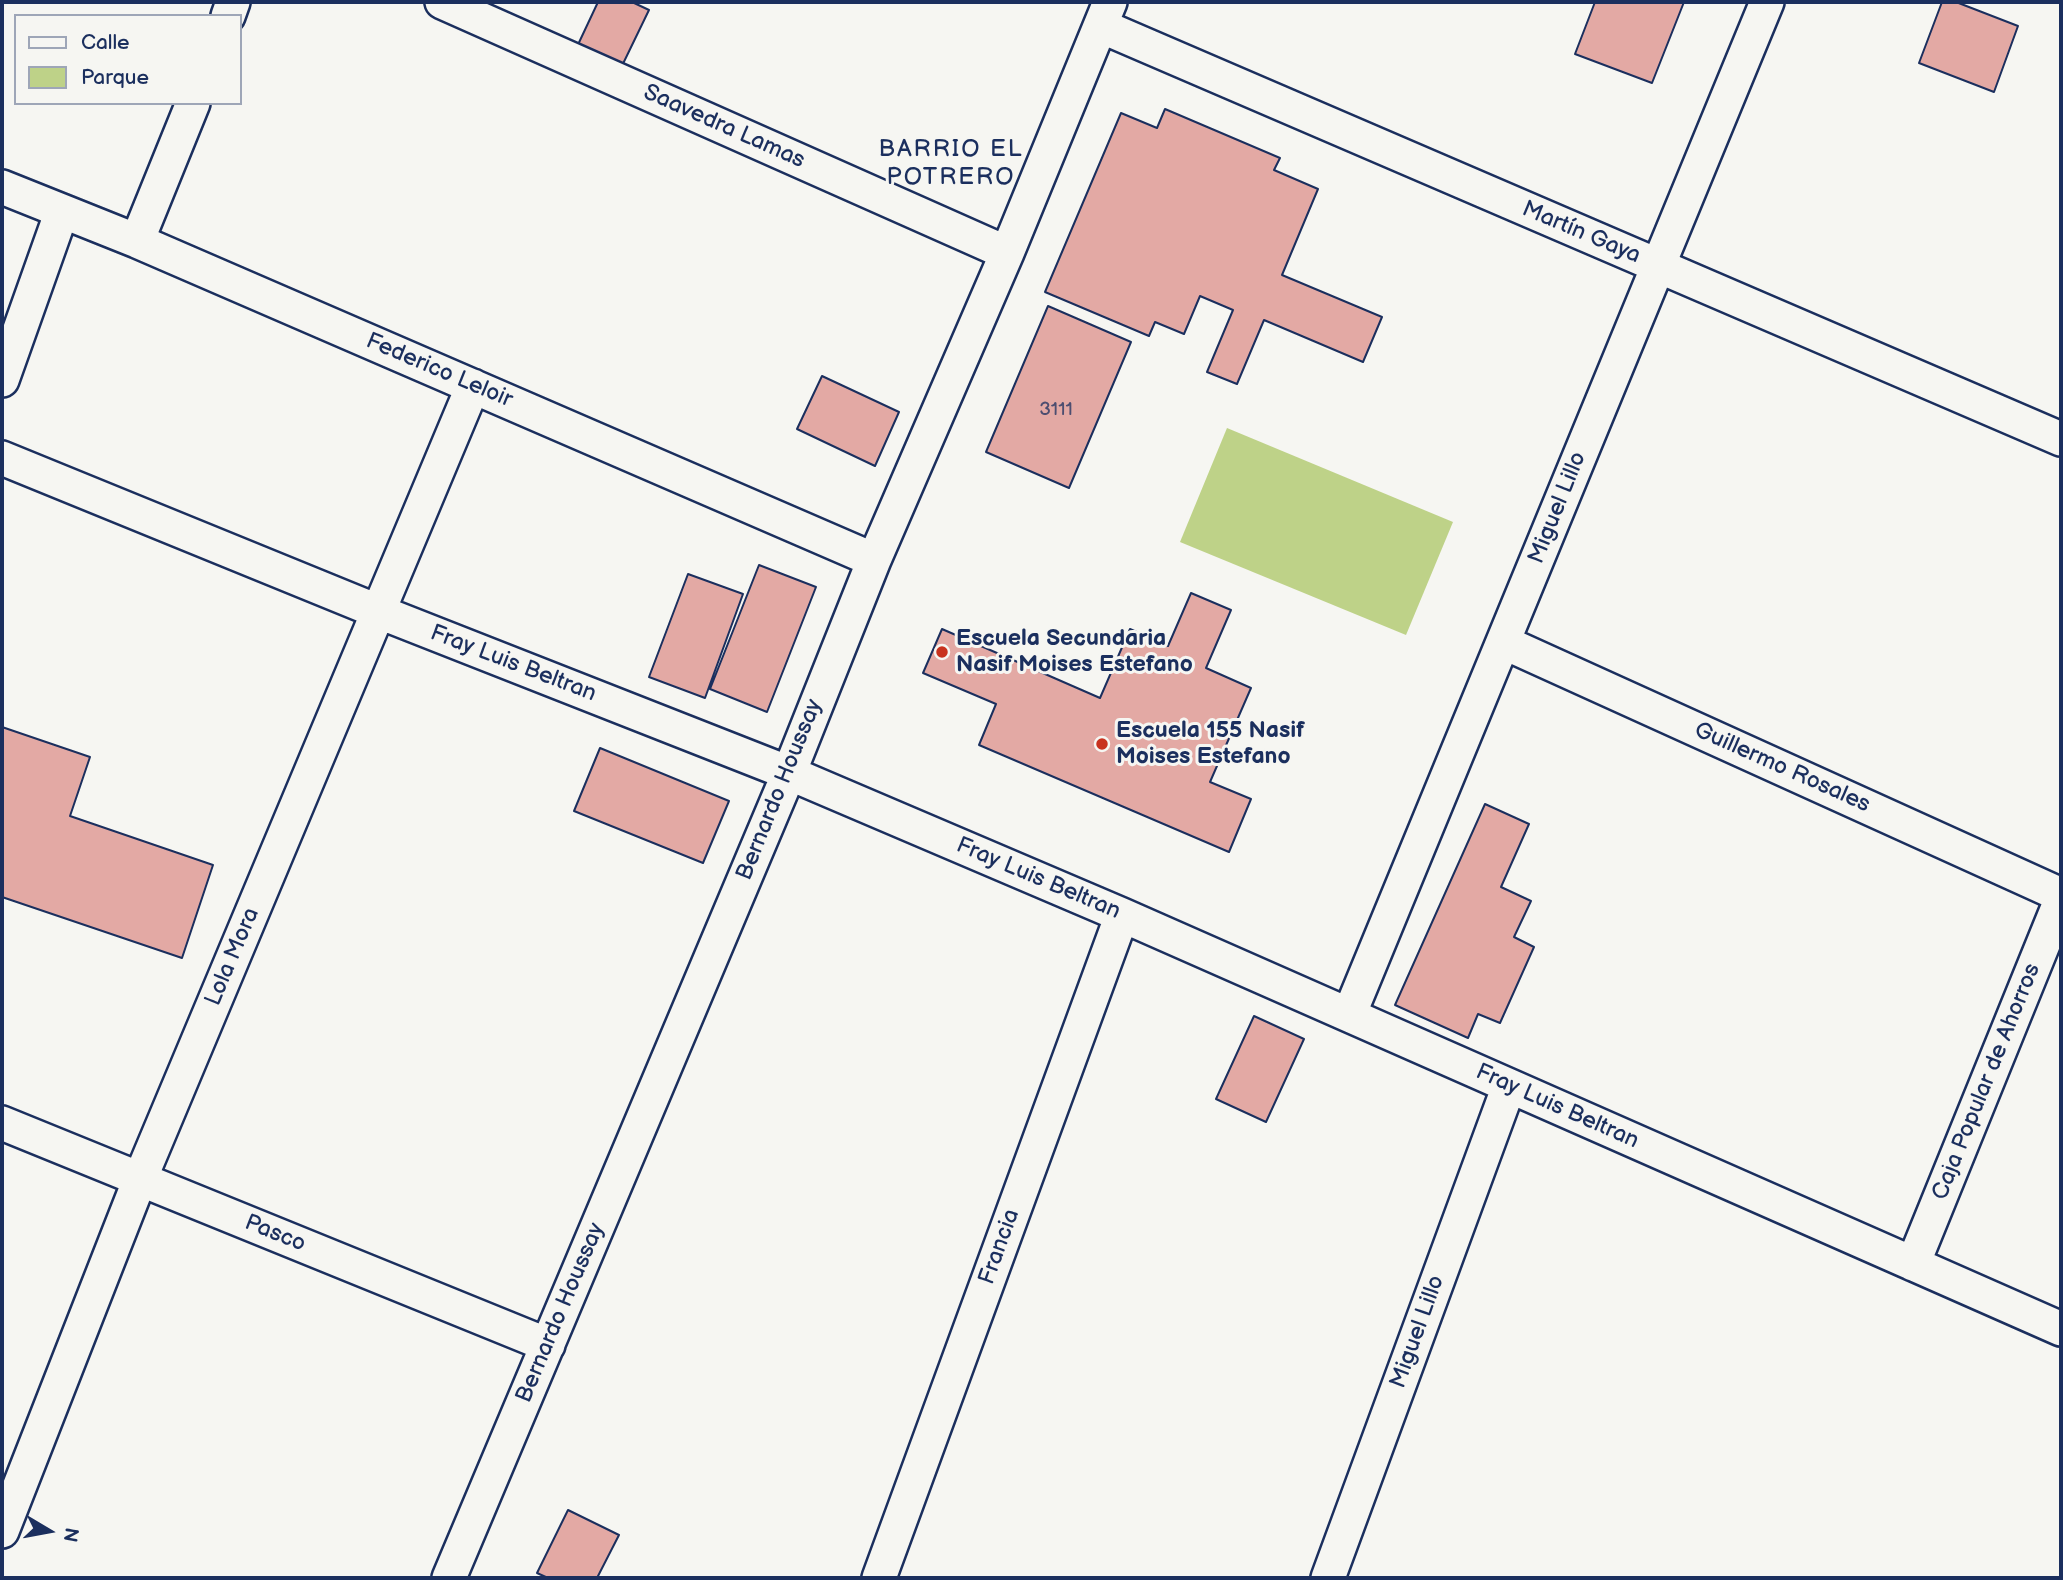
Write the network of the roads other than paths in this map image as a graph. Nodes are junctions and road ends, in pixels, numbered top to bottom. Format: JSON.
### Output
{"nodes":[{"id":1,"x":442,"y":2,"type":"edge"},
{"id":2,"x":1767,"y":2,"type":"edge"},
{"id":3,"x":1106,"y":14,"type":"edge"},
{"id":4,"x":191,"y":105,"type":"edge"},
{"id":5,"x":2,"y":187,"type":"edge"},
{"id":6,"x":62,"y":211,"type":"junction"},
{"id":7,"x":137,"y":241,"type":"junction"},
{"id":8,"x":1007,"y":253,"type":"junction"},
{"id":9,"x":1658,"y":266,"type":"junction"},
{"id":10,"x":2,"y":380,"type":"edge"},
{"id":11,"x":472,"y":386,"type":"junction"},
{"id":12,"x":2061,"y":439,"type":"edge"},
{"id":13,"x":2,"y":458,"type":"edge"},
{"id":14,"x":874,"y":560,"type":"junction"},
{"id":15,"x":377,"y":611,"type":"junction"},
{"id":16,"x":1503,"y":642,"type":"junction"},
{"id":17,"x":789,"y":773,"type":"junction"},
{"id":18,"x":2061,"y":897,"type":"edge"},
{"id":19,"x":1122,"y":915,"type":"junction"},
{"id":20,"x":1349,"y":1015,"type":"junction"},
{"id":21,"x":1509,"y":1086,"type":"junction"},
{"id":22,"x":2,"y":1123,"type":"edge"},
{"id":23,"x":140,"y":1179,"type":"junction"},
{"id":24,"x":1913,"y":1264,"type":"junction"},
{"id":25,"x":2061,"y":1329,"type":"edge"},
{"id":26,"x":548,"y":1345,"type":"junction"},
{"id":27,"x":2,"y":1531,"type":"edge"},
{"id":28,"x":449,"y":1578,"type":"edge"},
{"id":29,"x":879,"y":1578,"type":"edge"},
{"id":30,"x":1328,"y":1578,"type":"edge"}],
"edges":[{"from":1,"to":8,"type":"street","name":"Saavedra Lamas"},
{"from":2,"to":9,"type":"street","name":"Miguel Lillo"},
{"from":3,"to":8,"type":"street","name":"Bernardo Houssay"},
{"from":3,"to":9,"type":"street","name":"Martín Gaya"},
{"from":4,"to":7,"type":"street"},
{"from":5,"to":6,"type":"street","name":"Federico Leloir"},
{"from":6,"to":7,"type":"street","name":"Federico Leloir"},
{"from":6,"to":10,"type":"street"},
{"from":7,"to":11,"type":"street","name":"Federico Leloir"},
{"from":8,"to":14,"type":"street","name":"Bernardo Houssay"},
{"from":9,"to":12,"type":"street","name":"Martín Gaya"},
{"from":9,"to":16,"type":"street","name":"Miguel Lillo"},
{"from":11,"to":14,"type":"street","name":"Federico Leloir"},
{"from":11,"to":15,"type":"street","name":"Lola Mora"},
{"from":13,"to":15,"type":"street","name":"Fray Luis Beltran"},
{"from":14,"to":17,"type":"street","name":"Bernardo Houssay"},
{"from":15,"to":17,"type":"street","name":"Fray Luis Beltran"},
{"from":15,"to":23,"type":"street","name":"Lola Mora"},
{"from":16,"to":18,"type":"street","name":"Guillermo Rosales"},
{"from":16,"to":20,"type":"street","name":"Miguel Lillo"},
{"from":17,"to":19,"type":"street","name":"Fray Luis Beltran"},
{"from":17,"to":26,"type":"street","name":"Bernardo Houssay"},
{"from":18,"to":24,"type":"street","name":"Caja Popular de Ahorros"},
{"from":19,"to":20,"type":"street","name":"Fray Luis Beltran"},
{"from":19,"to":29,"type":"street","name":"Francia"},
{"from":20,"to":21,"type":"street","name":"Fray Luis Beltran"},
{"from":21,"to":24,"type":"street","name":"Fray Luis Beltran"},
{"from":21,"to":30,"type":"street","name":"Miguel Lillo"},
{"from":22,"to":23,"type":"street","name":"Pasco"},
{"from":23,"to":26,"type":"street","name":"Pasco"},
{"from":23,"to":27,"type":"street","name":"Lola Mora"},
{"from":24,"to":25,"type":"street","name":"Fray Luis Beltran"},
{"from":26,"to":28,"type":"street","name":"Bernardo Houssay"}]}
